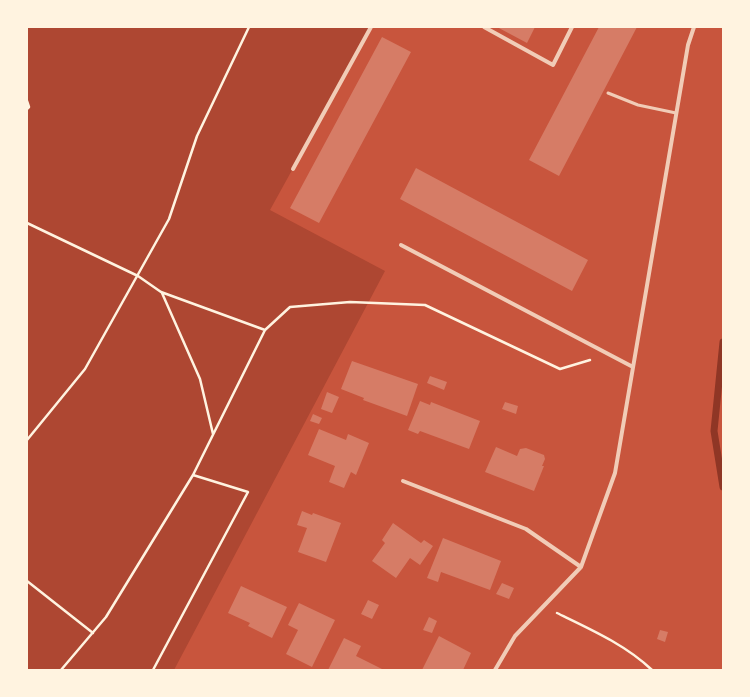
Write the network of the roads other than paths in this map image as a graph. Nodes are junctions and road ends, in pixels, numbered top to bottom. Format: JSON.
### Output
{"nodes":[{"id":1,"x":370,"y":27,"type":"edge"},
{"id":2,"x":484,"y":27,"type":"edge"},
{"id":3,"x":572,"y":27,"type":"edge"},
{"id":4,"x":694,"y":27,"type":"edge"},
{"id":5,"x":608,"y":93,"type":"dead end"},
{"id":6,"x":676,"y":113,"type":"junction"},
{"id":7,"x":293,"y":169,"type":"dead end"},
{"id":8,"x":401,"y":245,"type":"dead end"},
{"id":9,"x":633,"y":367,"type":"junction"},
{"id":10,"x":403,"y":481,"type":"dead end"},
{"id":11,"x":581,"y":567,"type":"junction"},
{"id":12,"x":495,"y":670,"type":"edge"}],
"edges":[{"from":1,"to":7,"type":"street"},
{"from":2,"to":3,"type":"street"},
{"from":4,"to":6,"type":"street"},
{"from":5,"to":6,"type":"lane"},
{"from":6,"to":9,"type":"street"},
{"from":8,"to":9,"type":"street"},
{"from":9,"to":11,"type":"street"},
{"from":10,"to":11,"type":"street"},
{"from":11,"to":12,"type":"street"}]}
